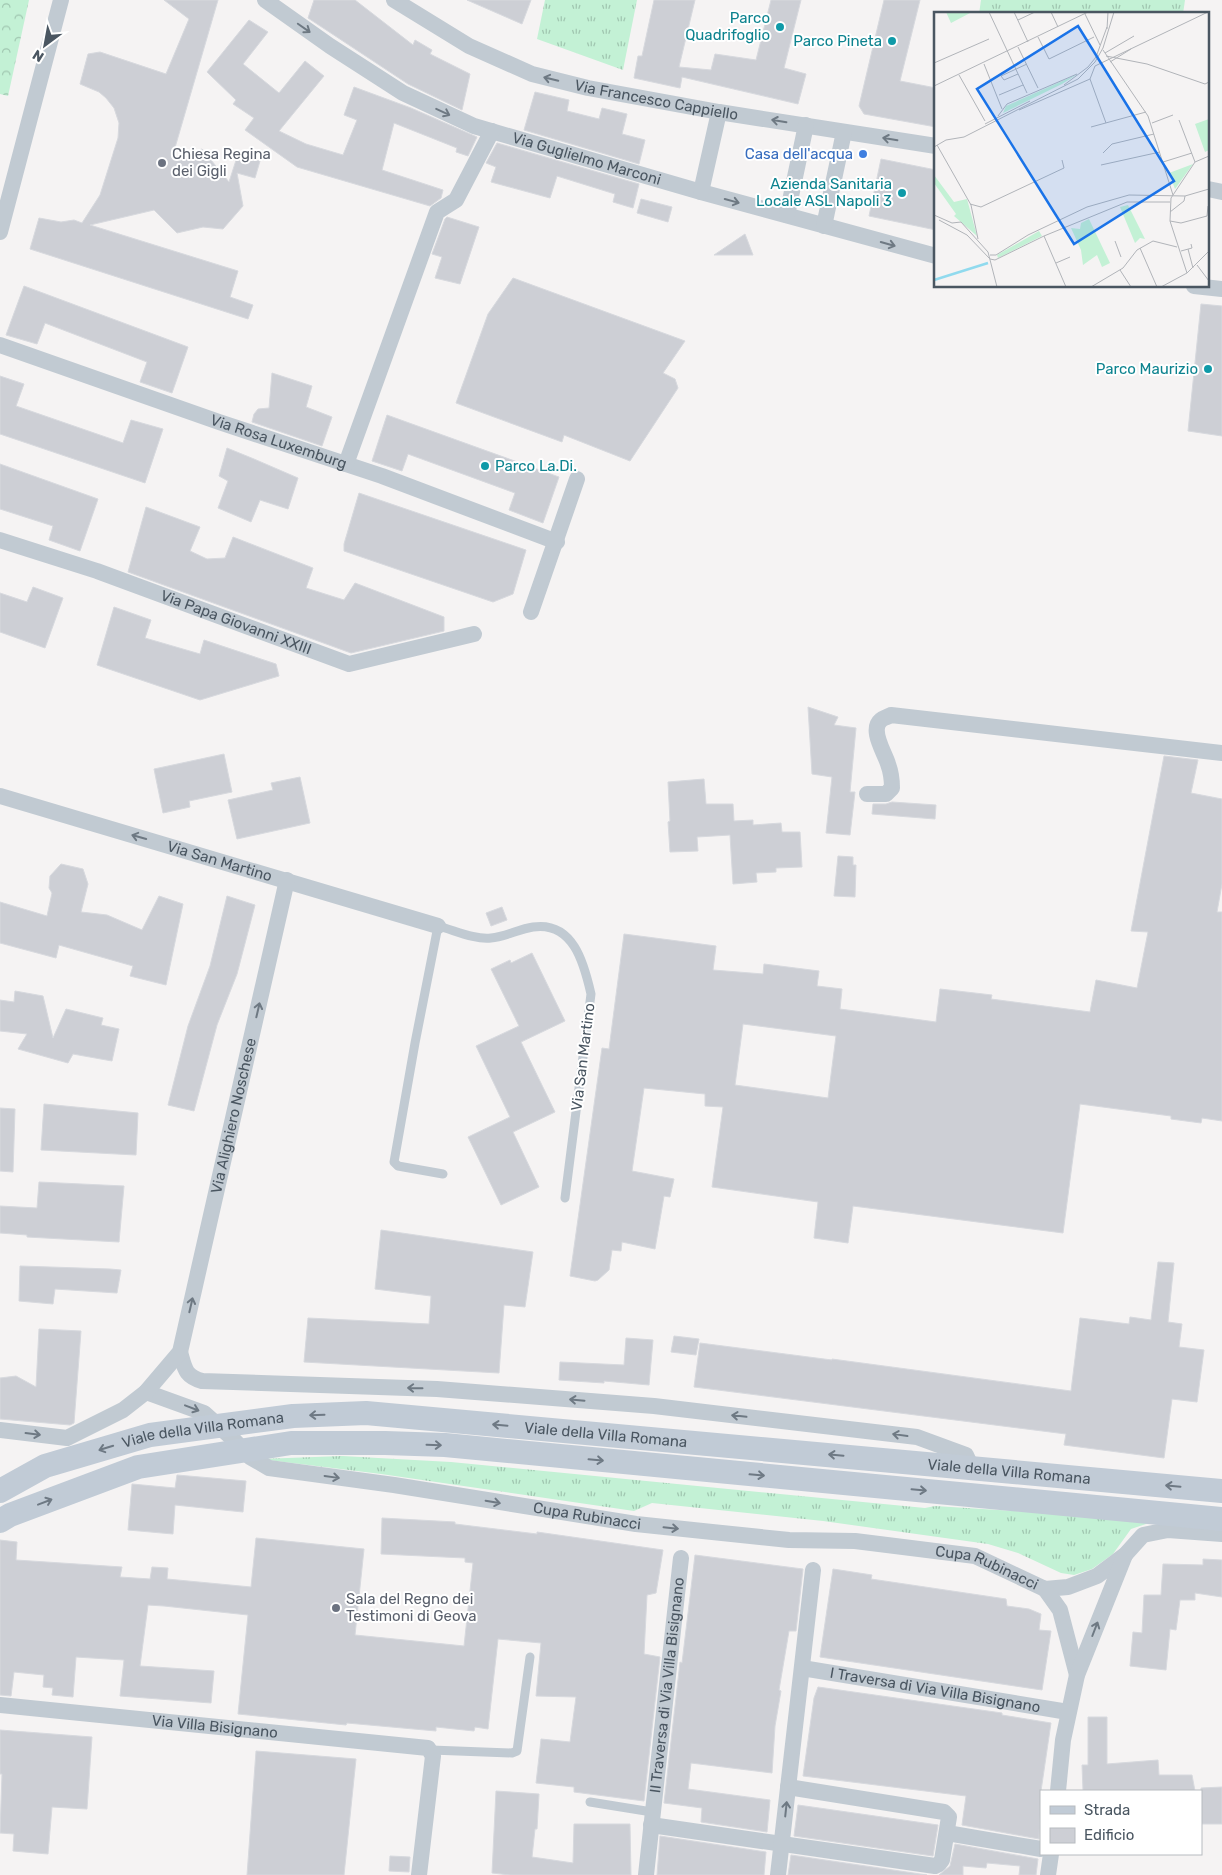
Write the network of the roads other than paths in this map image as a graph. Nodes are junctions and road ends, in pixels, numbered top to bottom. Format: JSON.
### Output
{"nodes":[{"id":1,"x":61,"y":0,"type":"edge"},
{"id":2,"x":264,"y":0,"type":"edge"},
{"id":3,"x":394,"y":0,"type":"edge"},
{"id":4,"x":720,"y":112,"type":"junction"},
{"id":5,"x":806,"y":126,"type":"junction"},
{"id":6,"x":492,"y":131,"type":"junction"},
{"id":7,"x":844,"y":132,"type":"junction"},
{"id":8,"x":934,"y":146,"type":"edge"},
{"id":9,"x":701,"y":192,"type":"junction"},
{"id":10,"x":787,"y":215,"type":"junction"},
{"id":11,"x":824,"y":226,"type":"junction"},
{"id":12,"x":0,"y":232,"type":"edge"},
{"id":13,"x":934,"y":255,"type":"edge"},
{"id":14,"x":0,"y":345,"type":"edge"},
{"id":15,"x":346,"y":464,"type":"junction"},
{"id":16,"x":577,"y":479,"type":"dead end"},
{"id":17,"x":0,"y":540,"type":"edge"},
{"id":18,"x":557,"y":542,"type":"junction"},
{"id":19,"x":531,"y":612,"type":"dead end"},
{"id":20,"x":474,"y":634,"type":"dead end"},
{"id":21,"x":1222,"y":753,"type":"edge"},
{"id":22,"x":867,"y":794,"type":"dead end"},
{"id":23,"x":0,"y":796,"type":"edge"},
{"id":24,"x":287,"y":880,"type":"junction"},
{"id":25,"x":438,"y":926,"type":"junction"},
{"id":26,"x":443,"y":1174,"type":"dead end"},
{"id":27,"x":565,"y":1198,"type":"dead end"},
{"id":28,"x":180,"y":1352,"type":"junction"},
{"id":29,"x":146,"y":1392,"type":"junction"},
{"id":30,"x":0,"y":1430,"type":"edge"},
{"id":31,"x":972,"y":1468,"type":"junction"},
{"id":32,"x":0,"y":1491,"type":"edge"},
{"id":33,"x":1222,"y":1491,"type":"edge"},
{"id":34,"x":1222,"y":1519,"type":"edge"},
{"id":35,"x":0,"y":1521,"type":"edge"},
{"id":36,"x":1222,"y":1534,"type":"edge"},
{"id":37,"x":1125,"y":1555,"type":"junction"},
{"id":38,"x":681,"y":1558,"type":"dead end"},
{"id":39,"x":813,"y":1570,"type":"dead end"},
{"id":40,"x":1045,"y":1589,"type":"junction"},
{"id":41,"x":530,"y":1658,"type":"dead end"},
{"id":42,"x":802,"y":1668,"type":"junction"},
{"id":43,"x":1077,"y":1675,"type":"junction"},
{"id":44,"x":0,"y":1705,"type":"edge"},
{"id":45,"x":1068,"y":1712,"type":"junction"},
{"id":46,"x":431,"y":1750,"type":"junction"},
{"id":47,"x":788,"y":1787,"type":"junction"},
{"id":48,"x":1058,"y":1790,"type":"edge"},
{"id":49,"x":590,"y":1802,"type":"dead end"},
{"id":50,"x":652,"y":1818,"type":"junction"},
{"id":51,"x":947,"y":1833,"type":"junction"},
{"id":52,"x":782,"y":1844,"type":"junction"},
{"id":53,"x":1040,"y":1849,"type":"edge"},
{"id":54,"x":1050,"y":1855,"type":"edge"},
{"id":55,"x":419,"y":1875,"type":"edge"},
{"id":56,"x":646,"y":1875,"type":"edge"},
{"id":57,"x":778,"y":1875,"type":"edge"},
{"id":58,"x":1048,"y":1875,"type":"edge"}],
"edges":[{"from":1,"to":12,"type":"street"},
{"from":2,"to":6,"type":"street","name":"Via Guglielmo Marconi","one_way":true},
{"from":4,"to":3,"type":"street","name":"Via Francesco Cappiello","one_way":true},
{"from":5,"to":4,"type":"street","name":"Via Francesco Cappiello","one_way":true},
{"from":4,"to":9,"type":"street"},
{"from":5,"to":7,"type":"street","name":"Via Francesco Cappiello"},
{"from":5,"to":10,"type":"street"},
{"from":6,"to":9,"type":"street","name":"Via Guglielmo Marconi"},
{"from":6,"to":15,"type":"street"},
{"from":8,"to":7,"type":"street","name":"Via Francesco Cappiello","one_way":true},
{"from":7,"to":11,"type":"street"},
{"from":9,"to":10,"type":"street","name":"Via Guglielmo Marconi","one_way":true},
{"from":10,"to":11,"type":"street","name":"Via Guglielmo Marconi"},
{"from":11,"to":13,"type":"street","name":"Via Guglielmo Marconi","one_way":true},
{"from":14,"to":15,"type":"street","name":"Via Rosa Luxemburg"},
{"from":15,"to":18,"type":"street","name":"Via Rosa Luxemburg"},
{"from":16,"to":18,"type":"street"},
{"from":17,"to":20,"type":"street","name":"Via Papa Giovanni XXIII"},
{"from":18,"to":19,"type":"street"},
{"from":21,"to":22,"type":"street"},
{"from":24,"to":23,"type":"street","name":"Via San Martino","one_way":true},
{"from":24,"to":25,"type":"street","name":"Via San Martino"},
{"from":28,"to":24,"type":"street","name":"Via Alighiero Noschese","one_way":true},
{"from":25,"to":26,"type":"lane"},
{"from":25,"to":27,"type":"lane","name":"Via San Martino"},
{"from":28,"to":29,"type":"street"},
{"from":31,"to":28,"type":"street","one_way":true},
{"from":30,"to":29,"type":"street","one_way":true},
{"from":29,"to":40,"type":"street","name":"Cupa Rubinacci","one_way":true},
{"from":31,"to":32,"type":"main road","name":"Viale della Villa Romana","one_way":true},
{"from":33,"to":31,"type":"main road","name":"Viale della Villa Romana","one_way":true},
{"from":35,"to":34,"type":"main road","name":"Viale della Villa Romana","one_way":true},
{"from":36,"to":37,"type":"street","name":"Cupa Rubinacci"},
{"from":37,"to":40,"type":"street","name":"Cupa Rubinacci"},
{"from":43,"to":37,"type":"street","name":"Cupa Rubinacci","one_way":true},
{"from":38,"to":50,"type":"street","name":"II Traversa di Via Villa Bisignano"},
{"from":39,"to":42,"type":"street"},
{"from":40,"to":43,"type":"street","name":"Cupa Rubinacci"},
{"from":41,"to":46,"type":"lane","name":"Via Villa Bisignano"},
{"from":42,"to":45,"type":"street","name":"I Traversa di Via Villa Bisignano"},
{"from":42,"to":47,"type":"street"},
{"from":43,"to":45,"type":"street","name":"Cupa Rubinacci"},
{"from":44,"to":46,"type":"street","name":"Via Villa Bisignano"},
{"from":45,"to":48,"type":"street","name":"Cupa Rubinacci"},
{"from":46,"to":55,"type":"street"},
{"from":47,"to":51,"type":"street"},
{"from":52,"to":47,"type":"street","one_way":true},
{"from":49,"to":50,"type":"lane","name":"II Traversa di Via Villa Bisignano"},
{"from":50,"to":52,"type":"street"},
{"from":50,"to":56,"type":"street","name":"II Traversa di Via Villa Bisignano"},
{"from":51,"to":52,"type":"street"},
{"from":51,"to":53,"type":"street"},
{"from":52,"to":57,"type":"street"},
{"from":54,"to":58,"type":"street"}]}
